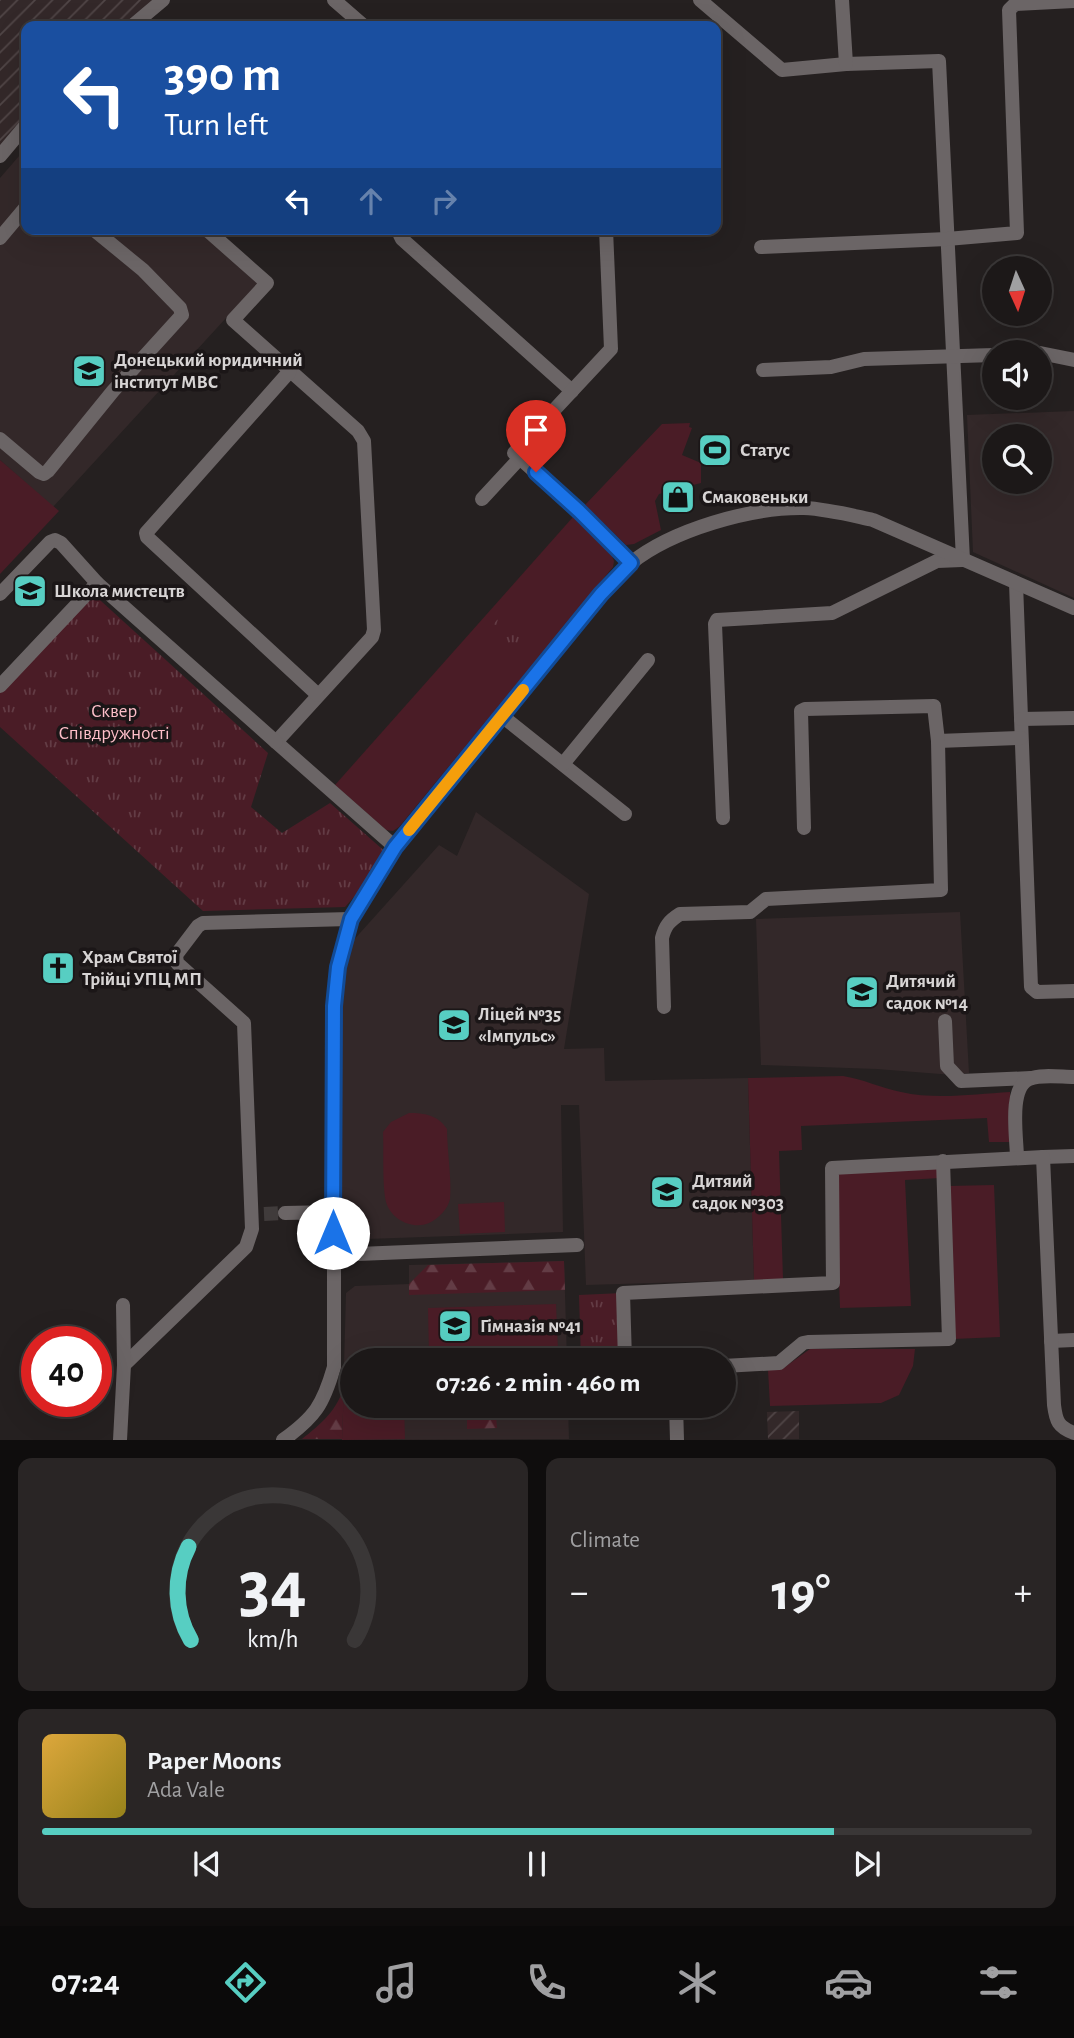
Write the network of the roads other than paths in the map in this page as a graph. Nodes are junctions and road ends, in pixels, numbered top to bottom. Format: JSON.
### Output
{"nodes":[{"id":1,"x":163,"y":0,"type":"edge"},
{"id":2,"x":334,"y":0,"type":"edge"},
{"id":3,"x":700,"y":0,"type":"edge"},
{"id":4,"x":842,"y":0,"type":"edge"},
{"id":5,"x":1074,"y":1,"type":"edge"},
{"id":6,"x":138,"y":21,"type":"edge"},
{"id":7,"x":358,"y":21,"type":"edge"},
{"id":8,"x":846,"y":64,"type":"junction"},
{"id":9,"x":21,"y":131,"type":"edge"},
{"id":10,"x":0,"y":156,"type":"edge"},
{"id":11,"x":21,"y":213,"type":"edge"},
{"id":12,"x":100,"y":235,"type":"edge"},
{"id":13,"x":213,"y":235,"type":"edge"},
{"id":14,"x":400,"y":235,"type":"edge"},
{"id":15,"x":606,"y":235,"type":"edge"},
{"id":16,"x":0,"y":238,"type":"edge"},
{"id":17,"x":947,"y":239,"type":"junction"},
{"id":18,"x":761,"y":247,"type":"dead end"},
{"id":19,"x":982,"y":356,"type":"edge"},
{"id":20,"x":1052,"y":356,"type":"edge"},
{"id":21,"x":954,"y":357,"type":"junction"},
{"id":22,"x":1074,"y":360,"type":"edge"},
{"id":23,"x":762,"y":370,"type":"dead end"},
{"id":24,"x":290,"y":371,"type":"junction"},
{"id":25,"x":572,"y":391,"type":"junction"},
{"id":26,"x":0,"y":439,"type":"edge"},
{"id":27,"x":520,"y":458,"type":"junction"},
{"id":28,"x":482,"y":499,"type":"dead end"},
{"id":29,"x":963,"y":560,"type":"junction"},
{"id":30,"x":631,"y":563,"type":"junction"},
{"id":31,"x":97,"y":583,"type":"junction"},
{"id":32,"x":1016,"y":583,"type":"junction"},
{"id":33,"x":0,"y":594,"type":"edge"},
{"id":34,"x":1074,"y":608,"type":"edge"},
{"id":35,"x":648,"y":660,"type":"dead end"},
{"id":36,"x":0,"y":686,"type":"edge"},
{"id":37,"x":318,"y":695,"type":"junction"},
{"id":38,"x":502,"y":716,"type":"junction"},
{"id":39,"x":1074,"y":718,"type":"edge"},
{"id":40,"x":1021,"y":719,"type":"junction"},
{"id":41,"x":1021,"y":738,"type":"junction"},
{"id":42,"x":938,"y":741,"type":"junction"},
{"id":43,"x":276,"y":742,"type":"junction"},
{"id":44,"x":563,"y":764,"type":"junction"},
{"id":45,"x":625,"y":814,"type":"dead end"},
{"id":46,"x":723,"y":818,"type":"dead end"},
{"id":47,"x":804,"y":828,"type":"dead end"},
{"id":48,"x":395,"y":847,"type":"junction"},
{"id":49,"x":351,"y":919,"type":"junction"},
{"id":50,"x":1074,"y":991,"type":"edge"},
{"id":51,"x":664,"y":1007,"type":"dead end"},
{"id":52,"x":945,"y":1021,"type":"dead end"},
{"id":53,"x":1074,"y":1077,"type":"edge"},
{"id":54,"x":1031,"y":1078,"type":"junction"},
{"id":55,"x":1074,"y":1156,"type":"edge"},
{"id":56,"x":1043,"y":1157,"type":"junction"},
{"id":57,"x":1017,"y":1158,"type":"junction"},
{"id":58,"x":943,"y":1161,"type":"junction"},
{"id":59,"x":333,"y":1212,"type":"junction"},
{"id":60,"x":285,"y":1213,"type":"tunnel mouth"},
{"id":61,"x":577,"y":1245,"type":"dead end"},
{"id":62,"x":334,"y":1255,"type":"junction"},
{"id":63,"x":123,"y":1305,"type":"dead end"},
{"id":64,"x":1074,"y":1340,"type":"edge"},
{"id":65,"x":1051,"y":1341,"type":"junction"},
{"id":66,"x":625,"y":1348,"type":"edge"},
{"id":67,"x":124,"y":1365,"type":"junction"},
{"id":68,"x":736,"y":1365,"type":"edge"},
{"id":69,"x":676,"y":1418,"type":"edge"},
{"id":70,"x":1074,"y":1433,"type":"edge"},
{"id":71,"x":120,"y":1440,"type":"edge"},
{"id":72,"x":283,"y":1440,"type":"edge"},
{"id":73,"x":677,"y":1440,"type":"edge"}],
"edges":[{"from":1,"to":6,"type":"street"},
{"from":2,"to":7,"type":"street"},
{"from":3,"to":8,"type":"street"},
{"from":4,"to":8,"type":"street"},
{"from":5,"to":17,"type":"street"},
{"from":8,"to":17,"type":"street"},
{"from":9,"to":10,"type":"street"},
{"from":11,"to":16,"type":"street"},
{"from":12,"to":26,"type":"street"},
{"from":13,"to":24,"type":"street"},
{"from":14,"to":25,"type":"street"},
{"from":15,"to":25,"type":"street"},
{"from":17,"to":18,"type":"street"},
{"from":17,"to":21,"type":"street"},
{"from":19,"to":21,"type":"street"},
{"from":20,"to":22,"type":"street"},
{"from":21,"to":23,"type":"street"},
{"from":21,"to":29,"type":"street"},
{"from":24,"to":37,"type":"street"},
{"from":24,"to":37,"type":"street"},
{"from":25,"to":27,"type":"street"},
{"from":27,"to":28,"type":"street"},
{"from":27,"to":30,"type":"street"},
{"from":29,"to":30,"type":"street"},
{"from":29,"to":32,"type":"street"},
{"from":29,"to":46,"type":"street"},
{"from":30,"to":38,"type":"street"},
{"from":31,"to":33,"type":"street"},
{"from":31,"to":36,"type":"street"},
{"from":31,"to":43,"type":"street"},
{"from":32,"to":34,"type":"street"},
{"from":32,"to":40,"type":"street"},
{"from":35,"to":44,"type":"street"},
{"from":37,"to":43,"type":"street"},
{"from":38,"to":44,"type":"street"},
{"from":38,"to":48,"type":"street"},
{"from":39,"to":40,"type":"street"},
{"from":40,"to":41,"type":"street"},
{"from":41,"to":42,"type":"street"},
{"from":41,"to":50,"type":"street"},
{"from":42,"to":47,"type":"street"},
{"from":42,"to":51,"type":"street"},
{"from":43,"to":48,"type":"street"},
{"from":44,"to":45,"type":"street"},
{"from":48,"to":49,"type":"street"},
{"from":49,"to":59,"type":"street"},
{"from":49,"to":67,"type":"street"},
{"from":52,"to":54,"type":"street"},
{"from":53,"to":54,"type":"street"},
{"from":54,"to":57,"type":"street"},
{"from":55,"to":56,"type":"street"},
{"from":56,"to":57,"type":"street"},
{"from":56,"to":65,"type":"street"},
{"from":57,"to":58,"type":"street"},
{"from":58,"to":66,"type":"street"},
{"from":58,"to":68,"type":"street"},
{"from":59,"to":60,"type":"street"},
{"from":59,"to":62,"type":"street"},
{"from":61,"to":62,"type":"street"},
{"from":62,"to":72,"type":"street"},
{"from":63,"to":67,"type":"street"},
{"from":64,"to":65,"type":"street"},
{"from":65,"to":70,"type":"street"},
{"from":67,"to":71,"type":"street"},
{"from":69,"to":73,"type":"street"}]}
